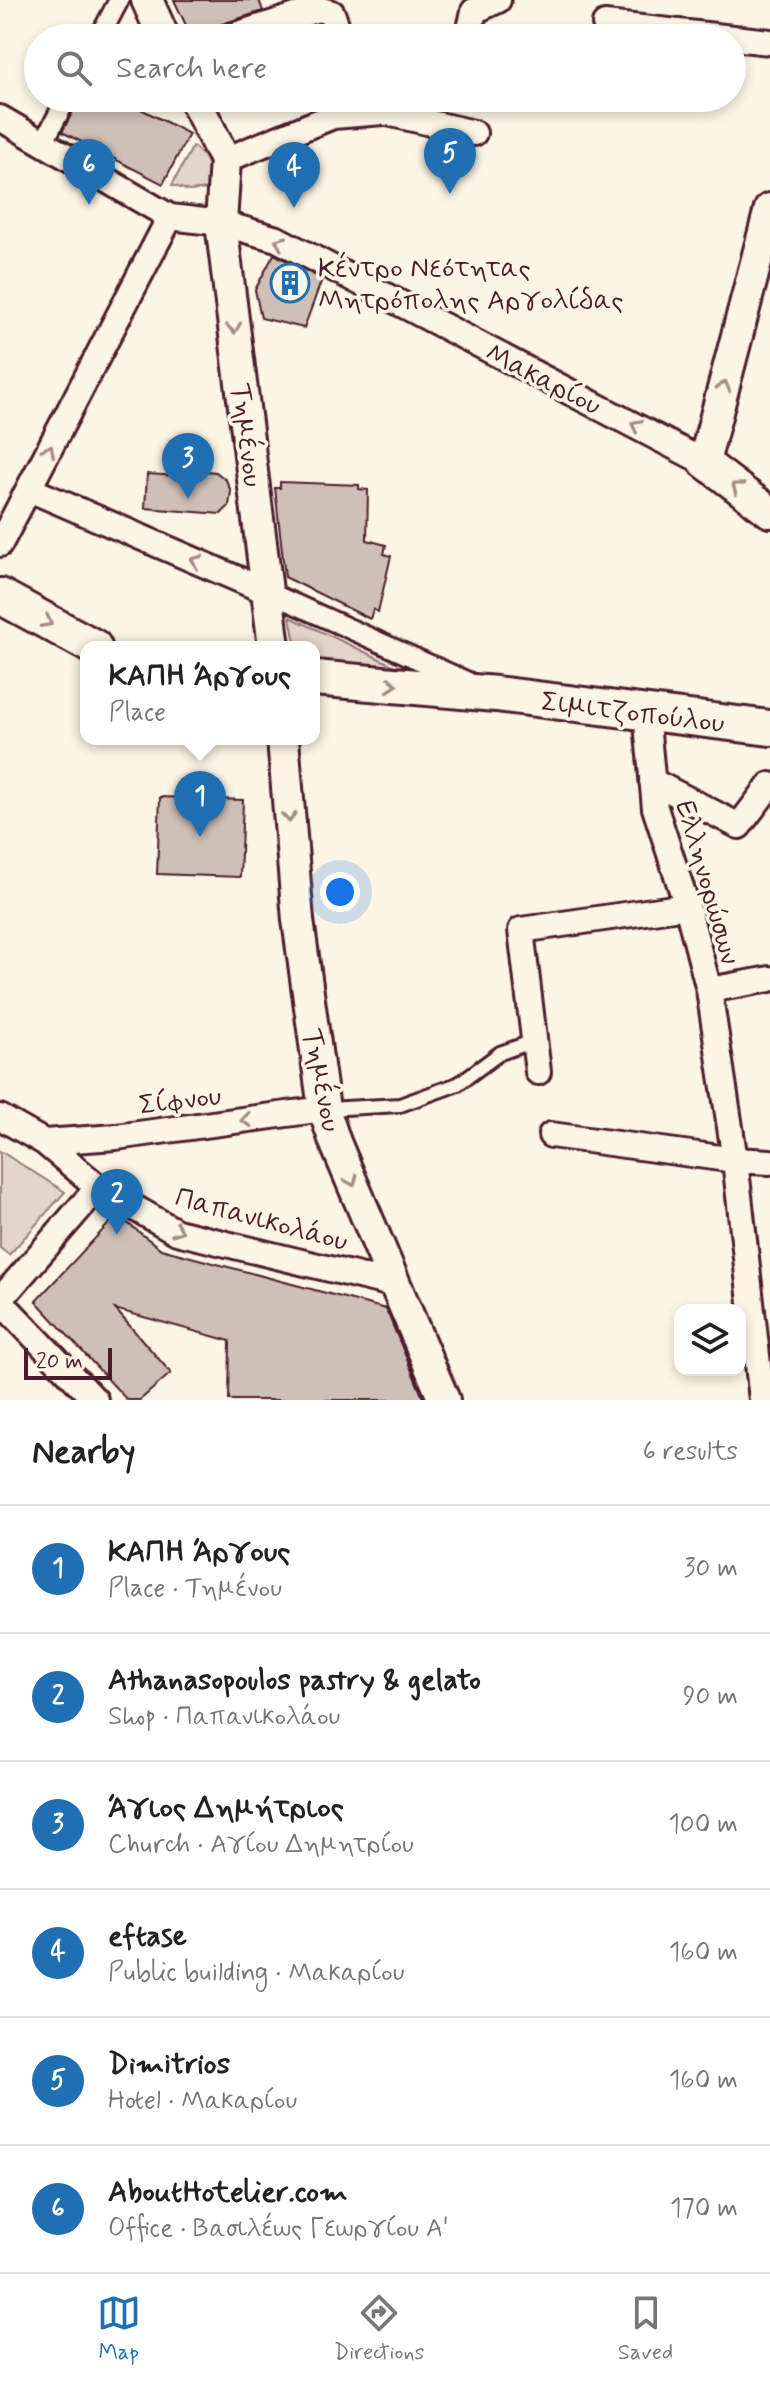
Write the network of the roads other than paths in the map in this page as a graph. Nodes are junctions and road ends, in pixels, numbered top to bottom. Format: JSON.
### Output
{"nodes":[{"id":1,"x":119,"y":0,"type":"edge"},
{"id":2,"x":147,"y":0,"type":"edge"},
{"id":3,"x":498,"y":0,"type":"edge"},
{"id":4,"x":106,"y":24,"type":"edge"},
{"id":5,"x":158,"y":24,"type":"edge"},
{"id":6,"x":270,"y":24,"type":"edge"},
{"id":7,"x":336,"y":24,"type":"edge"},
{"id":8,"x":471,"y":24,"type":"edge"},
{"id":9,"x":746,"y":39,"type":"edge"},
{"id":10,"x":770,"y":42,"type":"edge"},
{"id":11,"x":60,"y":112,"type":"edge"},
{"id":12,"x":201,"y":112,"type":"edge"},
{"id":13,"x":0,"y":118,"type":"edge"},
{"id":14,"x":474,"y":133,"type":"dead end"},
{"id":15,"x":43,"y":143,"type":"junction"},
{"id":16,"x":225,"y":160,"type":"junction"},
{"id":17,"x":770,"y":209,"type":"edge"},
{"id":18,"x":170,"y":217,"type":"junction"},
{"id":19,"x":221,"y":223,"type":"junction"},
{"id":20,"x":766,"y":240,"type":"edge"},
{"id":21,"x":704,"y":462,"type":"junction"},
{"id":22,"x":29,"y":489,"type":"junction"},
{"id":23,"x":770,"y":512,"type":"edge"},
{"id":24,"x":0,"y":544,"type":"edge"},
{"id":25,"x":268,"y":592,"type":"junction"},
{"id":26,"x":0,"y":596,"type":"edge"},
{"id":27,"x":83,"y":641,"type":"edge"},
{"id":28,"x":273,"y":641,"type":"edge"},
{"id":29,"x":320,"y":679,"type":"edge"},
{"id":30,"x":496,"y":694,"type":"junction"},
{"id":31,"x":646,"y":713,"type":"junction"},
{"id":32,"x":770,"y":728,"type":"edge"},
{"id":33,"x":283,"y":745,"type":"edge"},
{"id":34,"x":652,"y":781,"type":"junction"},
{"id":35,"x":770,"y":785,"type":"edge"},
{"id":36,"x":687,"y":906,"type":"junction"},
{"id":37,"x":770,"y":979,"type":"edge"},
{"id":38,"x":709,"y":990,"type":"junction"},
{"id":39,"x":534,"y":1041,"type":"junction"},
{"id":40,"x":538,"y":1072,"type":"dead end"},
{"id":41,"x":324,"y":1109,"type":"junction"},
{"id":42,"x":0,"y":1117,"type":"edge"},
{"id":43,"x":551,"y":1135,"type":"dead end"},
{"id":44,"x":44,"y":1142,"type":"junction"},
{"id":45,"x":735,"y":1160,"type":"junction"},
{"id":46,"x":770,"y":1162,"type":"edge"},
{"id":47,"x":98,"y":1187,"type":"junction"},
{"id":48,"x":396,"y":1285,"type":"junction"},
{"id":49,"x":0,"y":1300,"type":"edge"},
{"id":50,"x":95,"y":1400,"type":"edge"},
{"id":51,"x":444,"y":1400,"type":"edge"},
{"id":52,"x":762,"y":1400,"type":"edge"}],
"edges":[{"from":1,"to":4,"type":"street"},
{"from":2,"to":5,"type":"street"},
{"from":3,"to":8,"type":"street"},
{"from":6,"to":7,"type":"street"},
{"from":9,"to":10,"type":"street"},
{"from":11,"to":15,"type":"street"},
{"from":12,"to":16,"type":"street"},
{"from":13,"to":15,"type":"street"},
{"from":14,"to":16,"type":"street"},
{"from":15,"to":18,"type":"street"},
{"from":16,"to":19,"type":"street","name":"Τημένου"},
{"from":17,"to":20,"type":"street"},
{"from":18,"to":19,"type":"street","name":"Μακαρίου"},
{"from":22,"to":18,"type":"street","one_way":true},
{"from":21,"to":19,"type":"street","name":"Μακαρίου","one_way":true},
{"from":19,"to":25,"type":"street","name":"Τημένου","one_way":true},
{"from":21,"to":20,"type":"street","one_way":true},
{"from":23,"to":21,"type":"street","name":"Μακαρίου","one_way":true},
{"from":22,"to":24,"type":"street"},
{"from":25,"to":22,"type":"street","one_way":true},
{"from":25,"to":28,"type":"street","name":"Τημένου"},
{"from":25,"to":30,"type":"street","name":"Σιμιτζοπούλου"},
{"from":26,"to":27,"type":"main road","one_way":true},
{"from":29,"to":30,"type":"main road","name":"Σιμιτζοπούλου","one_way":true},
{"from":30,"to":31,"type":"main road","name":"Σιμιτζοπούλου"},
{"from":31,"to":32,"type":"main road","name":"Σιμιτζοπούλου"},
{"from":31,"to":34,"type":"street","name":"Ελληνορώσων"},
{"from":33,"to":41,"type":"street","name":"Τημένου","one_way":true},
{"from":34,"to":35,"type":"street"},
{"from":34,"to":36,"type":"street","name":"Ελληνορώσων"},
{"from":36,"to":38,"type":"street","name":"Ελληνορώσων"},
{"from":36,"to":39,"type":"street"},
{"from":37,"to":38,"type":"street"},
{"from":38,"to":45,"type":"street","name":"Ελληνορώσων"},
{"from":39,"to":40,"type":"street"},
{"from":39,"to":41,"type":"lane"},
{"from":41,"to":44,"type":"street","name":"Σίφνου","one_way":true},
{"from":41,"to":48,"type":"street","name":"Τημένου","one_way":true},
{"from":42,"to":44,"type":"street","name":"Παπανικολάου"},
{"from":43,"to":45,"type":"street"},
{"from":44,"to":47,"type":"street","name":"Παπανικολάου"},
{"from":45,"to":46,"type":"street"},
{"from":45,"to":52,"type":"street","name":"Ελληνορώσων"},
{"from":47,"to":48,"type":"street","name":"Παπανικολάου","one_way":true},
{"from":47,"to":49,"type":"street"},
{"from":48,"to":51,"type":"street","name":"Τημένου"},
{"from":49,"to":50,"type":"street"}]}
